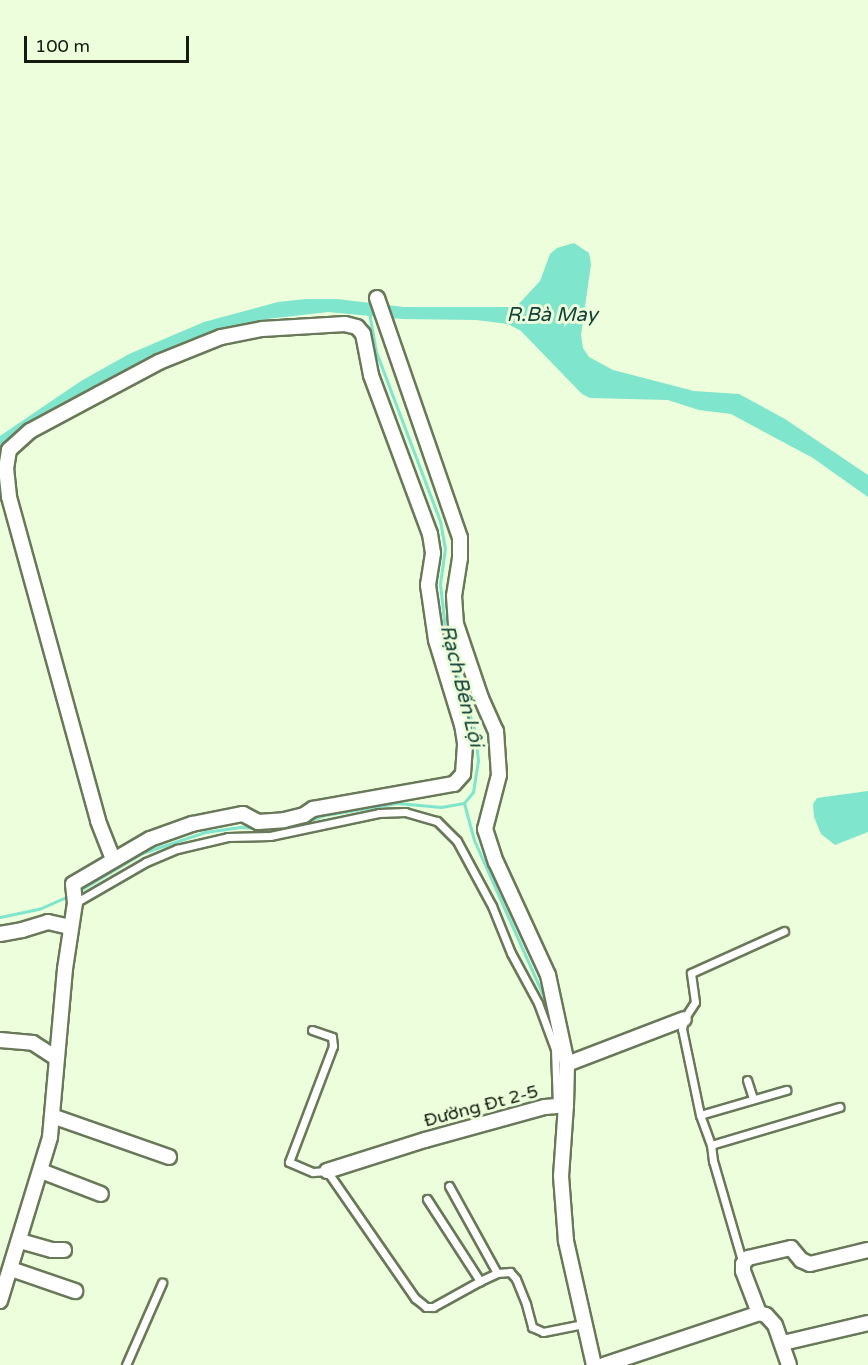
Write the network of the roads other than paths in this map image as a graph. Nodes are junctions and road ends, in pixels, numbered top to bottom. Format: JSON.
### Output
{"nodes":[{"id":1,"x":379,"y":300,"type":"dead end"},
{"id":2,"x":112,"y":860,"type":"junction"},
{"id":3,"x":74,"y":898,"type":"junction"},
{"id":4,"x":70,"y":927,"type":"junction"},
{"id":5,"x":784,"y":931,"type":"dead end"},
{"id":6,"x":0,"y":934,"type":"edge"},
{"id":7,"x":684,"y":1019,"type":"junction"},
{"id":8,"x":312,"y":1030,"type":"dead end"},
{"id":9,"x":0,"y":1040,"type":"edge"},
{"id":10,"x":56,"y":1058,"type":"junction"},
{"id":11,"x":567,"y":1064,"type":"junction"},
{"id":12,"x":747,"y":1080,"type":"dead end"},
{"id":13,"x":786,"y":1089,"type":"dead end"},
{"id":14,"x":753,"y":1099,"type":"junction"},
{"id":15,"x":561,"y":1105,"type":"junction"},
{"id":16,"x":839,"y":1107,"type":"dead end"},
{"id":17,"x":700,"y":1115,"type":"junction"},
{"id":18,"x":52,"y":1116,"type":"junction"},
{"id":19,"x":711,"y":1145,"type":"junction"},
{"id":20,"x":169,"y":1157,"type":"dead end"},
{"id":21,"x":41,"y":1171,"type":"junction"},
{"id":22,"x":327,"y":1171,"type":"junction"},
{"id":23,"x":449,"y":1186,"type":"dead end"},
{"id":24,"x":101,"y":1194,"type":"dead end"},
{"id":25,"x":427,"y":1198,"type":"dead end"},
{"id":26,"x":20,"y":1241,"type":"junction"},
{"id":27,"x":64,"y":1250,"type":"dead end"},
{"id":28,"x":868,"y":1250,"type":"edge"},
{"id":29,"x":743,"y":1264,"type":"junction"},
{"id":30,"x":11,"y":1269,"type":"junction"},
{"id":31,"x":496,"y":1273,"type":"junction"},
{"id":32,"x":480,"y":1281,"type":"junction"},
{"id":33,"x":162,"y":1283,"type":"dead end"},
{"id":34,"x":75,"y":1291,"type":"dead end"},
{"id":35,"x":0,"y":1301,"type":"edge"},
{"id":36,"x":759,"y":1313,"type":"junction"},
{"id":37,"x":868,"y":1323,"type":"edge"},
{"id":38,"x":583,"y":1324,"type":"junction"},
{"id":39,"x":783,"y":1343,"type":"junction"},
{"id":40,"x":126,"y":1365,"type":"edge"},
{"id":41,"x":594,"y":1365,"type":"edge"},
{"id":42,"x":604,"y":1365,"type":"edge"},
{"id":43,"x":789,"y":1365,"type":"edge"}],
"edges":[{"from":1,"to":11,"type":"street"},
{"from":2,"to":2,"type":"street"},
{"from":2,"to":3,"type":"street"},
{"from":3,"to":4,"type":"street"},
{"from":3,"to":15,"type":"lane"},
{"from":4,"to":6,"type":"street"},
{"from":4,"to":10,"type":"street"},
{"from":5,"to":7,"type":"lane"},
{"from":7,"to":11,"type":"street"},
{"from":7,"to":17,"type":"lane"},
{"from":8,"to":22,"type":"lane"},
{"from":9,"to":10,"type":"street"},
{"from":10,"to":18,"type":"street"},
{"from":11,"to":15,"type":"street"},
{"from":12,"to":14,"type":"lane"},
{"from":13,"to":14,"type":"lane"},
{"from":14,"to":17,"type":"lane"},
{"from":15,"to":22,"type":"street","name":"Đường Đt 2-5"},
{"from":15,"to":38,"type":"street","name":"Đường Đt 2-5"},
{"from":16,"to":19,"type":"lane"},
{"from":17,"to":19,"type":"lane"},
{"from":18,"to":20,"type":"street"},
{"from":18,"to":21,"type":"street"},
{"from":19,"to":29,"type":"lane"},
{"from":21,"to":24,"type":"street"},
{"from":21,"to":26,"type":"street"},
{"from":22,"to":32,"type":"lane"},
{"from":23,"to":31,"type":"lane"},
{"from":25,"to":32,"type":"lane"},
{"from":26,"to":27,"type":"street"},
{"from":26,"to":30,"type":"street"},
{"from":28,"to":29,"type":"street"},
{"from":29,"to":36,"type":"street"},
{"from":30,"to":34,"type":"street"},
{"from":30,"to":35,"type":"street"},
{"from":31,"to":32,"type":"lane"},
{"from":31,"to":38,"type":"lane"},
{"from":33,"to":40,"type":"lane"},
{"from":36,"to":39,"type":"street"},
{"from":36,"to":42,"type":"street"},
{"from":37,"to":39,"type":"street"},
{"from":38,"to":41,"type":"street","name":"Đường Đt 2-5"},
{"from":39,"to":43,"type":"street"}]}
